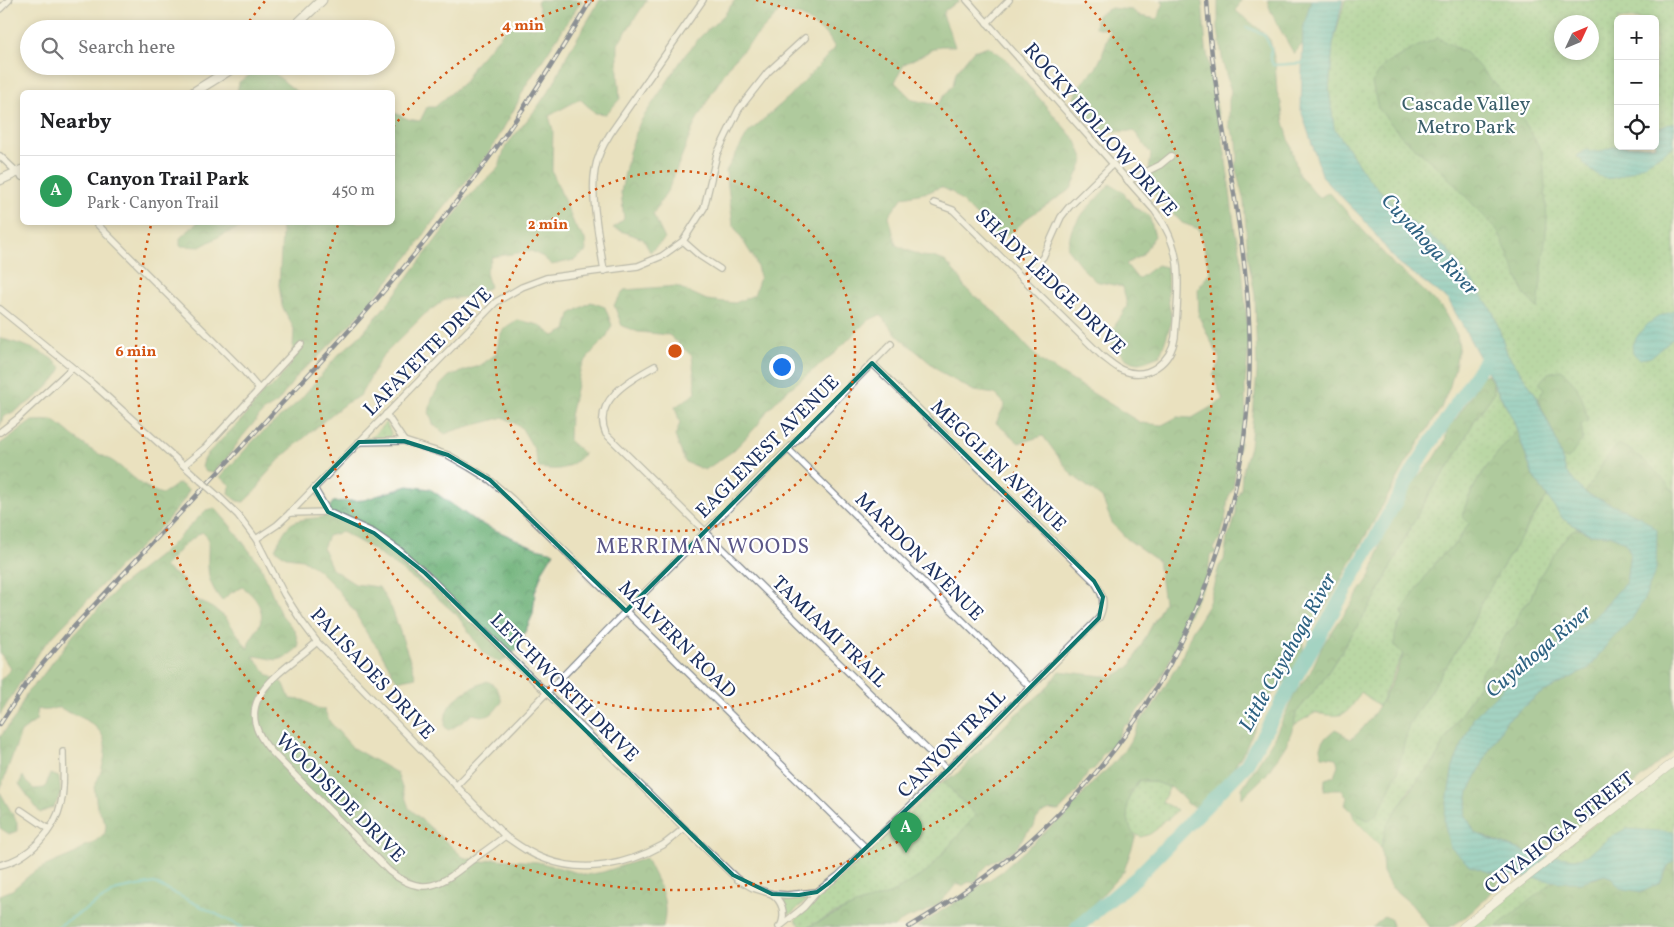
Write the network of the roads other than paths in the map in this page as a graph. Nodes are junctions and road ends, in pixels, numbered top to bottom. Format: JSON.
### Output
{"nodes":[{"id":1,"x":9,"y":0,"type":"edge"},
{"id":2,"x":322,"y":0,"type":"edge"},
{"id":3,"x":703,"y":0,"type":"edge"},
{"id":4,"x":968,"y":0,"type":"edge"},
{"id":5,"x":1009,"y":0,"type":"edge"},
{"id":6,"x":0,"y":9,"type":"edge"},
{"id":7,"x":301,"y":20,"type":"edge"},
{"id":8,"x":987,"y":23,"type":"junction"},
{"id":9,"x":805,"y":38,"type":"dead end"},
{"id":10,"x":221,"y":75,"type":"edge"},
{"id":11,"x":197,"y":90,"type":"edge"},
{"id":12,"x":0,"y":156,"type":"edge"},
{"id":13,"x":1171,"y":156,"type":"dead end"},
{"id":14,"x":1113,"y":164,"type":"junction"},
{"id":15,"x":20,"y":172,"type":"edge"},
{"id":16,"x":20,"y":173,"type":"edge"},
{"id":17,"x":0,"y":180,"type":"edge"},
{"id":18,"x":1128,"y":181,"type":"junction"},
{"id":19,"x":934,"y":203,"type":"dead end"},
{"id":20,"x":98,"y":225,"type":"edge"},
{"id":21,"x":683,"y":241,"type":"junction"},
{"id":22,"x":720,"y":269,"type":"dead end"},
{"id":23,"x":604,"y":271,"type":"junction"},
{"id":24,"x":1023,"y":279,"type":"junction"},
{"id":25,"x":0,"y":309,"type":"edge"},
{"id":26,"x":301,"y":344,"type":"dead end"},
{"id":27,"x":891,"y":344,"type":"dead end"},
{"id":28,"x":872,"y":363,"type":"junction"},
{"id":29,"x":655,"y":366,"type":"dead end"},
{"id":30,"x":72,"y":368,"type":"junction"},
{"id":31,"x":1149,"y":371,"type":"joint"},
{"id":32,"x":258,"y":389,"type":"junction"},
{"id":33,"x":386,"y":414,"type":"junction"},
{"id":34,"x":0,"y":432,"type":"edge"},
{"id":35,"x":404,"y":441,"type":"junction"},
{"id":36,"x":359,"y":442,"type":"junction"},
{"id":37,"x":788,"y":449,"type":"junction"},
{"id":38,"x":184,"y":465,"type":"junction"},
{"id":39,"x":314,"y":488,"type":"junction"},
{"id":40,"x":328,"y":512,"type":"junction"},
{"id":41,"x":290,"y":513,"type":"junction"},
{"id":42,"x":706,"y":531,"type":"junction"},
{"id":43,"x":256,"y":539,"type":"junction"},
{"id":44,"x":1101,"y":591,"type":"joint"},
{"id":45,"x":626,"y":611,"type":"junction"},
{"id":46,"x":317,"y":642,"type":"junction"},
{"id":47,"x":1030,"y":687,"type":"junction"},
{"id":48,"x":547,"y":692,"type":"junction"},
{"id":49,"x":63,"y":752,"type":"dead end"},
{"id":50,"x":1674,"y":762,"type":"edge"},
{"id":51,"x":948,"y":770,"type":"junction"},
{"id":52,"x":456,"y":786,"type":"junction"},
{"id":53,"x":21,"y":810,"type":"dead end"},
{"id":54,"x":49,"y":828,"type":"junction"},
{"id":55,"x":684,"y":828,"type":"junction"},
{"id":56,"x":505,"y":836,"type":"junction"},
{"id":57,"x":866,"y":848,"type":"junction"},
{"id":58,"x":0,"y":865,"type":"edge"},
{"id":59,"x":817,"y":892,"type":"junction"},
{"id":60,"x":772,"y":894,"type":"junction"},
{"id":61,"x":780,"y":926,"type":"edge"},
{"id":62,"x":1463,"y":927,"type":"edge"}],
"edges":[{"from":1,"to":6,"type":"street"},
{"from":2,"to":7,"type":"main road"},
{"from":3,"to":23,"type":"street"},
{"from":4,"to":8,"type":"street","name":"ROCKY HOLLOW DRIVE"},
{"from":5,"to":8,"type":"street"},
{"from":8,"to":14,"type":"street","name":"ROCKY HOLLOW DRIVE"},
{"from":9,"to":21,"type":"street","name":"LAFAYETTE DRIVE"},
{"from":10,"to":11,"type":"main road"},
{"from":12,"to":15,"type":"street"},
{"from":13,"to":18,"type":"street"},
{"from":14,"to":18,"type":"street","name":"ROCKY HOLLOW DRIVE"},
{"from":14,"to":24,"type":"street"},
{"from":16,"to":17,"type":"main road"},
{"from":18,"to":31,"type":"street","name":"ROCKY HOLLOW DRIVE"},
{"from":19,"to":24,"type":"street","name":"SHADY LEDGE DRIVE"},
{"from":20,"to":32,"type":"street"},
{"from":21,"to":22,"type":"street"},
{"from":21,"to":23,"type":"street","name":"LAFAYETTE DRIVE"},
{"from":23,"to":33,"type":"street","name":"LAFAYETTE DRIVE"},
{"from":24,"to":31,"type":"street","name":"SHADY LEDGE DRIVE"},
{"from":25,"to":30,"type":"street","name":"PALISADES DRIVE"},
{"from":26,"to":32,"type":"street"},
{"from":27,"to":28,"type":"street","name":"EAGLENEST AVENUE"},
{"from":28,"to":37,"type":"street","name":"EAGLENEST AVENUE"},
{"from":28,"to":44,"type":"street","name":"MEGGLEN AVENUE"},
{"from":29,"to":42,"type":"street","name":"TAMIAMI TRAIL"},
{"from":30,"to":34,"type":"street"},
{"from":30,"to":38,"type":"street","name":"PALISADES DRIVE"},
{"from":32,"to":38,"type":"street"},
{"from":33,"to":35,"type":"street"},
{"from":33,"to":36,"type":"street","name":"LAFAYETTE DRIVE"},
{"from":35,"to":36,"type":"street","name":"MALVERN ROAD"},
{"from":35,"to":45,"type":"street","name":"MALVERN ROAD"},
{"from":36,"to":39,"type":"street","name":"LAFAYETTE DRIVE"},
{"from":37,"to":42,"type":"street","name":"EAGLENEST AVENUE"},
{"from":37,"to":47,"type":"street","name":"MARDON AVENUE"},
{"from":38,"to":43,"type":"street","name":"PALISADES DRIVE","bridge":true},
{"from":39,"to":40,"type":"street"},
{"from":39,"to":41,"type":"street","name":"LAFAYETTE DRIVE"},
{"from":40,"to":41,"type":"street","name":"LETCHWORTH DRIVE"},
{"from":40,"to":48,"type":"street","name":"LETCHWORTH DRIVE"},
{"from":41,"to":43,"type":"street","name":"LAFAYETTE DRIVE"},
{"from":42,"to":45,"type":"street","name":"EAGLENEST AVENUE"},
{"from":42,"to":51,"type":"street","name":"TAMIAMI TRAIL"},
{"from":43,"to":46,"type":"street","name":"PALISADES DRIVE"},
{"from":44,"to":47,"type":"street","name":"CANYON TRAIL"},
{"from":45,"to":48,"type":"street","name":"EAGLENEST AVENUE"},
{"from":45,"to":57,"type":"street","name":"MALVERN ROAD"},
{"from":46,"to":52,"type":"street","name":"PALISADES DRIVE"},
{"from":46,"to":56,"type":"street","name":"WOODSIDE DRIVE"},
{"from":47,"to":51,"type":"street","name":"CANYON TRAIL"},
{"from":48,"to":52,"type":"street","name":"EAGLENEST AVENUE"},
{"from":48,"to":55,"type":"street","name":"LETCHWORTH DRIVE"},
{"from":49,"to":54,"type":"street"},
{"from":50,"to":62,"type":"street","name":"CUYAHOGA STREET"},
{"from":51,"to":57,"type":"street","name":"CANYON TRAIL"},
{"from":52,"to":56,"type":"street","name":"PALISADES DRIVE"},
{"from":53,"to":54,"type":"street"},
{"from":54,"to":58,"type":"street"},
{"from":55,"to":56,"type":"street","name":"PALISADES DRIVE"},
{"from":55,"to":60,"type":"street","name":"LETCHWORTH DRIVE"},
{"from":57,"to":59,"type":"street","name":"CANYON TRAIL"},
{"from":59,"to":60,"type":"street","name":"LETCHWORTH DRIVE"},
{"from":59,"to":61,"type":"street","name":"CANYON TRAIL"},
{"from":60,"to":61,"type":"street","name":"CANYON TRAIL"}]}
